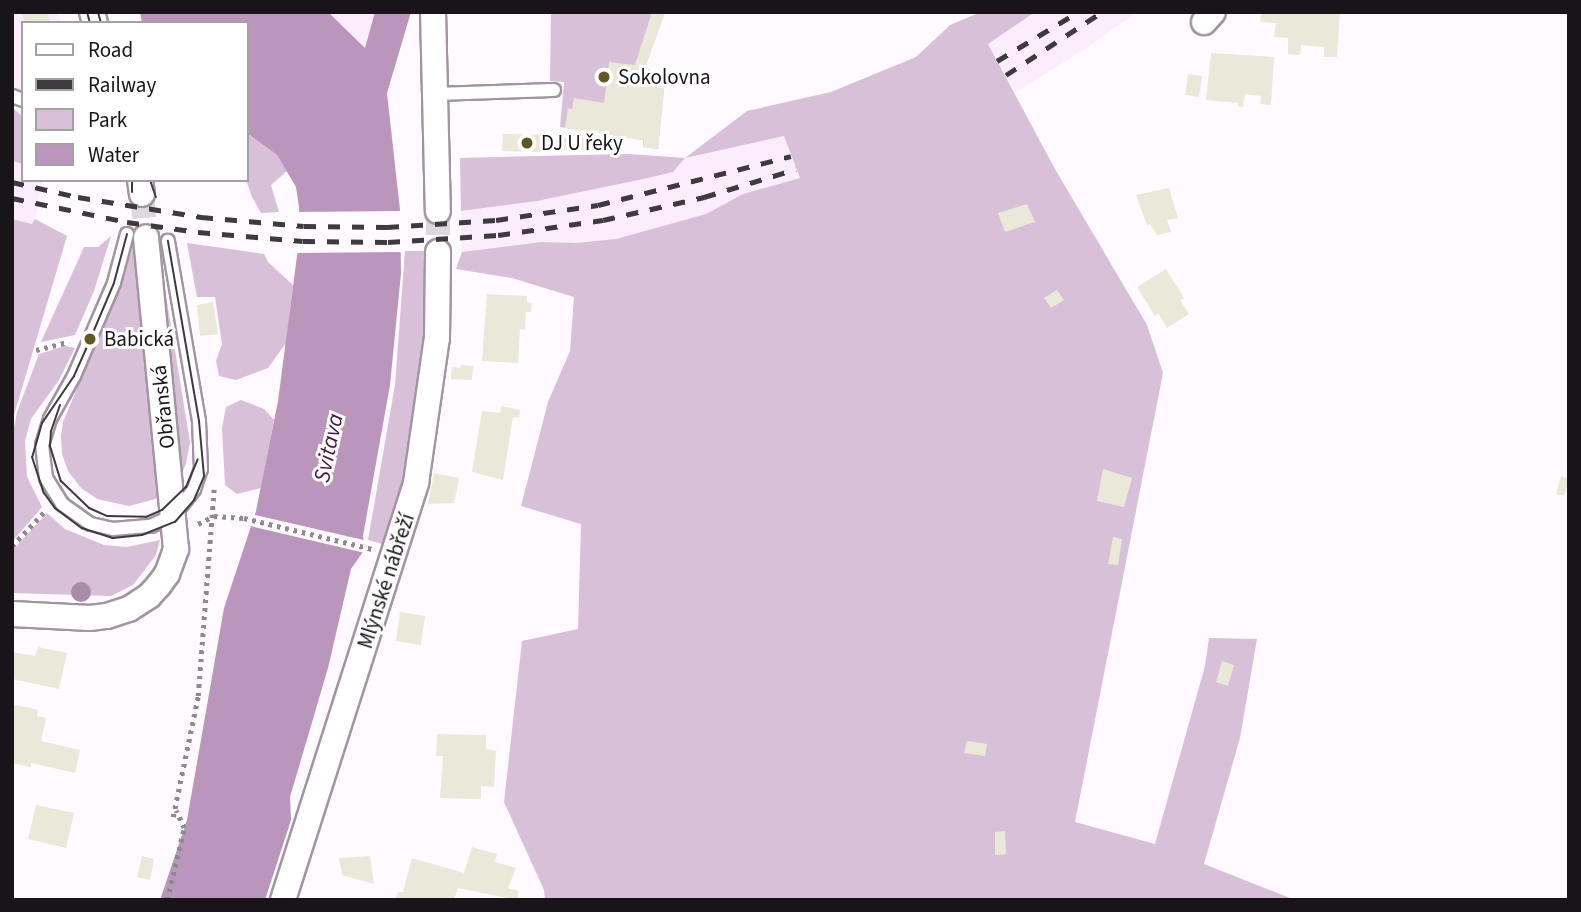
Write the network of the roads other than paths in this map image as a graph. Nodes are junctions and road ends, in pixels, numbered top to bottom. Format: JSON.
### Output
{"nodes":[{"id":1,"x":433,"y":12,"type":"edge"},
{"id":2,"x":554,"y":90,"type":"dead end"},
{"id":3,"x":435,"y":94,"type":"junction"},
{"id":4,"x":438,"y":211,"type":"tunnel mouth"},
{"id":5,"x":147,"y":237,"type":"junction"},
{"id":6,"x":438,"y":251,"type":"tunnel mouth"},
{"id":7,"x":175,"y":525,"type":"junction"},
{"id":8,"x":12,"y":614,"type":"edge"},
{"id":9,"x":283,"y":900,"type":"edge"}],
"edges":[{"from":1,"to":3,"type":"street"},
{"from":2,"to":3,"type":"lane"},
{"from":3,"to":4,"type":"street"},
{"from":5,"to":7,"type":"street","name":"Obřanská"},
{"from":5,"to":7,"type":"lane"},
{"from":5,"to":7,"type":"lane"},
{"from":6,"to":9,"type":"street","name":"Mlýnské nábřeží"},
{"from":7,"to":8,"type":"street"}]}
